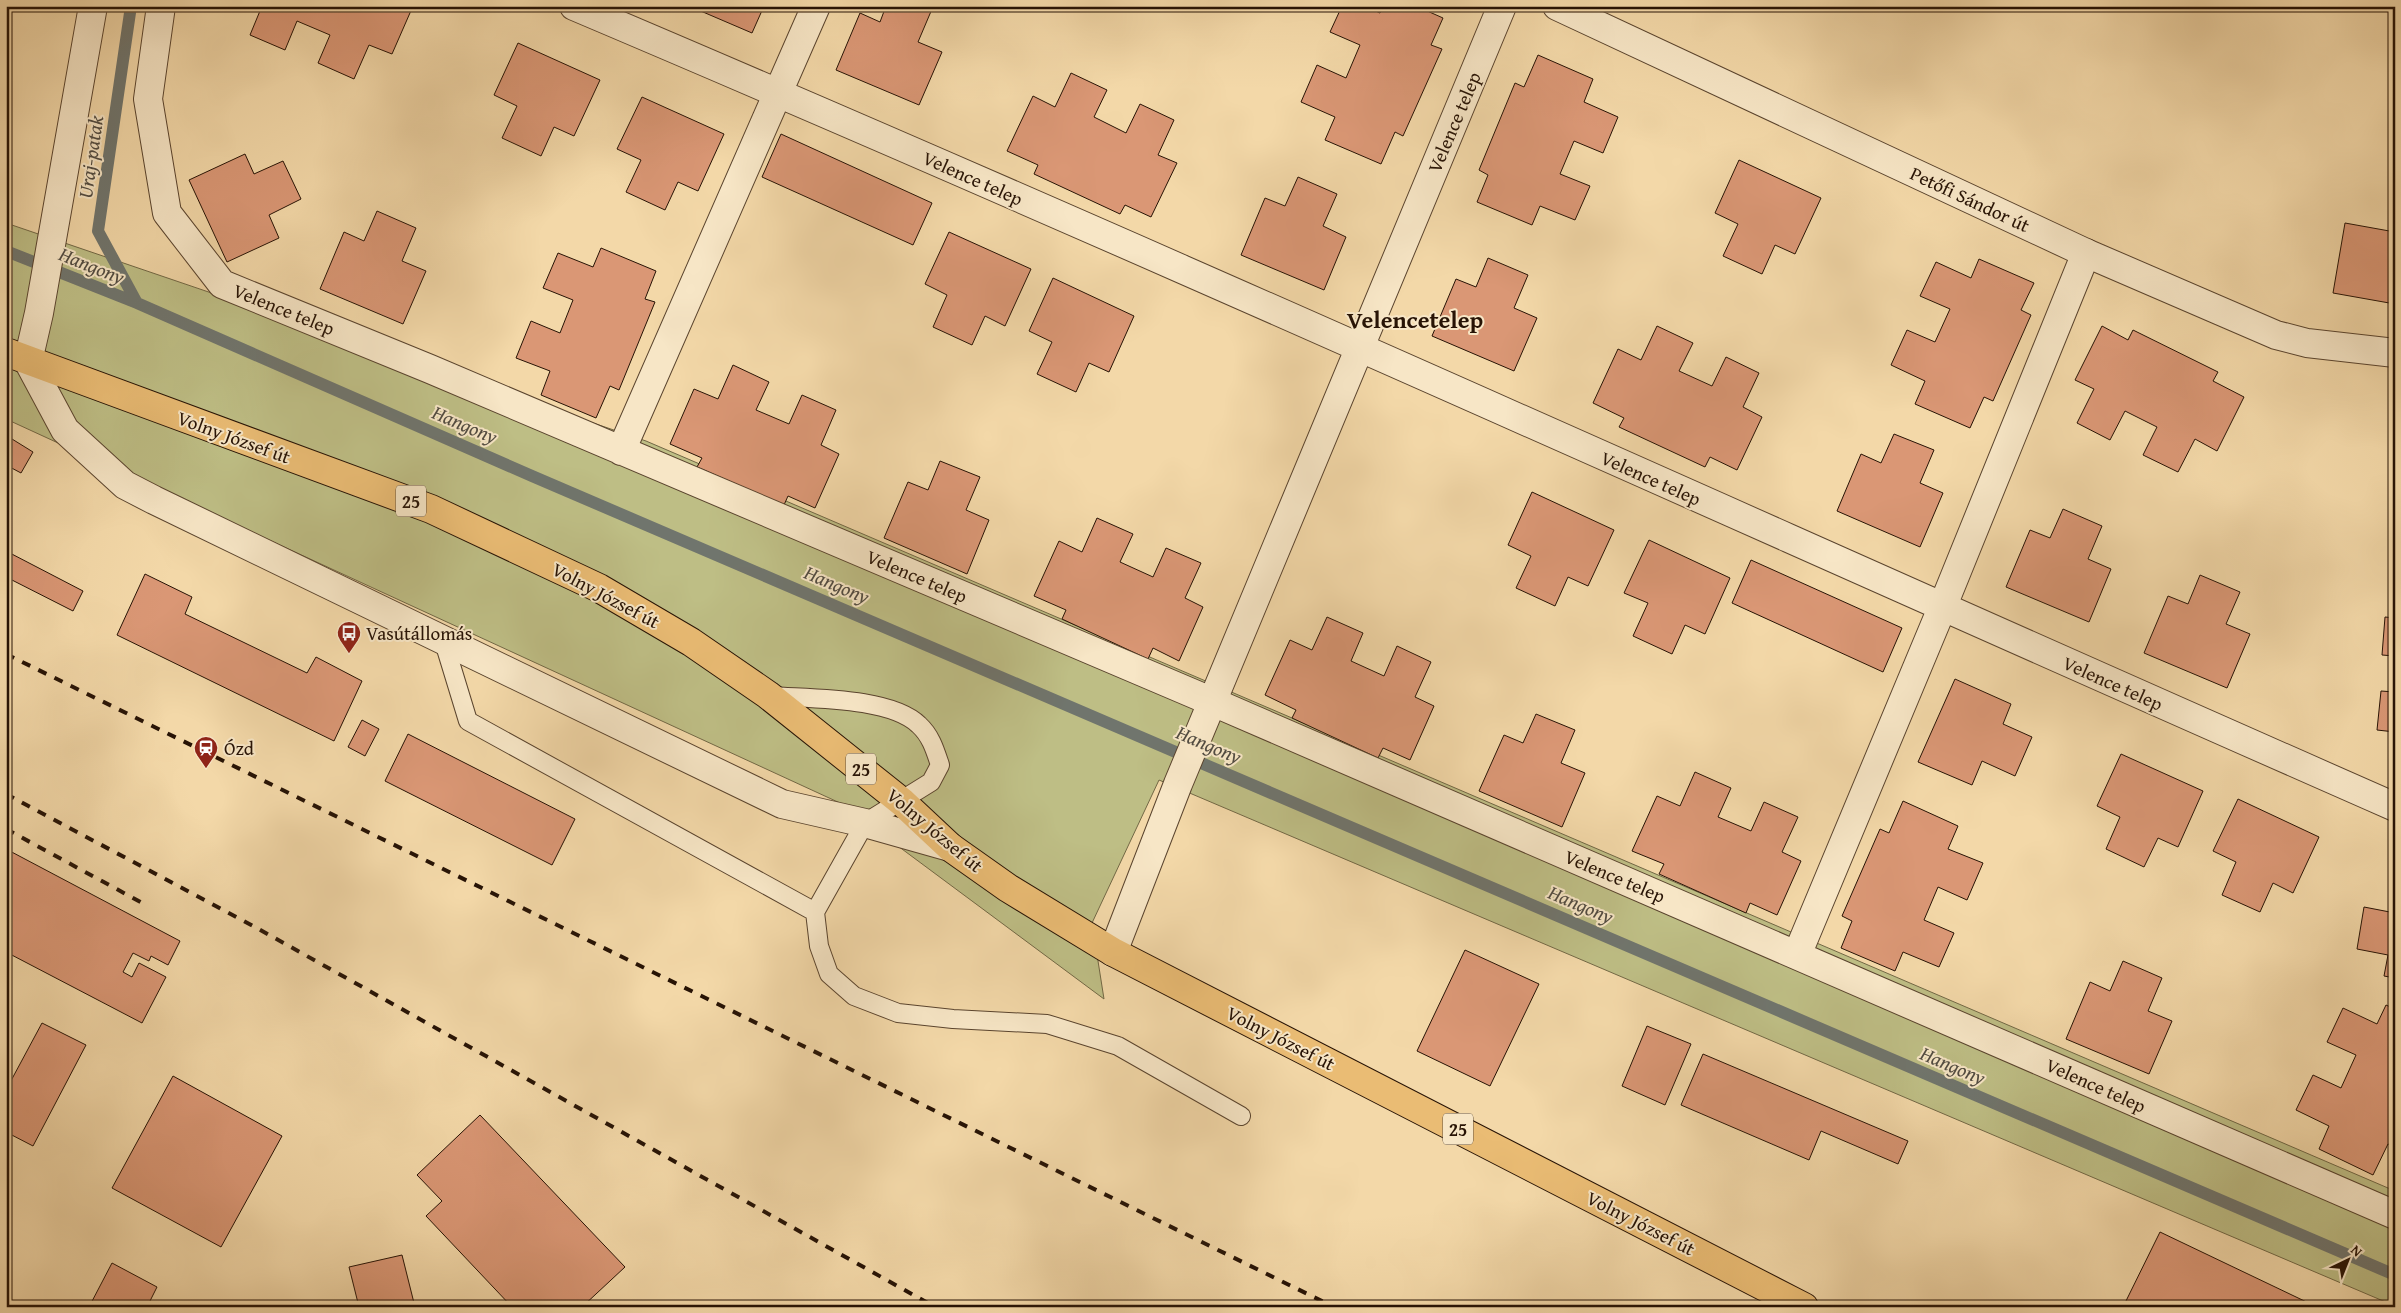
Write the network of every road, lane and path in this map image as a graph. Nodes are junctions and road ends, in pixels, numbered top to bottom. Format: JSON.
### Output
{"nodes":[{"id":1,"x":93,"y":6,"type":"edge"},
{"id":2,"x":162,"y":6,"type":"edge"},
{"id":3,"x":574,"y":6,"type":"edge"},
{"id":4,"x":816,"y":6,"type":"edge"},
{"id":5,"x":1502,"y":6,"type":"edge"},
{"id":6,"x":1557,"y":6,"type":"edge"},
{"id":7,"x":778,"y":92,"type":"junction"},
{"id":8,"x":2086,"y":252,"type":"junction"},
{"id":9,"x":1360,"y":348,"type":"junction"},
{"id":10,"x":2395,"y":353,"type":"edge"},
{"id":11,"x":17,"y":357,"type":"edge"},
{"id":12,"x":621,"y":450,"type":"junction"},
{"id":13,"x":1942,"y":608,"type":"junction"},
{"id":14,"x":443,"y":639,"type":"junction"},
{"id":15,"x":768,"y":696,"type":"junction"},
{"id":16,"x":1213,"y":702,"type":"junction"},
{"id":17,"x":902,"y":802,"type":"junction"},
{"id":18,"x":2395,"y":807,"type":"edge"},
{"id":19,"x":865,"y":823,"type":"junction"},
{"id":20,"x":950,"y":847,"type":"junction"},
{"id":21,"x":815,"y":912,"type":"junction"},
{"id":22,"x":1113,"y":952,"type":"junction"},
{"id":23,"x":1797,"y":955,"type":"junction"},
{"id":24,"x":1241,"y":1116,"type":"dead end"},
{"id":25,"x":2395,"y":1216,"type":"edge"},
{"id":26,"x":1804,"y":1307,"type":"edge"}],
"edges":[{"from":1,"to":11,"type":"street"},
{"from":2,"to":12,"type":"street","name":"Velence telep"},
{"from":3,"to":7,"type":"street","name":"Velence telep"},
{"from":4,"to":7,"type":"street"},
{"from":5,"to":9,"type":"street","name":"Velence telep"},
{"from":6,"to":8,"type":"street","name":"Petőfi Sándor út"},
{"from":7,"to":9,"type":"street","name":"Velence telep"},
{"from":7,"to":12,"type":"street"},
{"from":8,"to":10,"type":"street","name":"Petőfi Sándor út"},
{"from":8,"to":13,"type":"street"},
{"from":9,"to":13,"type":"street","name":"Velence telep"},
{"from":9,"to":16,"type":"street","name":"Velence telep"},
{"from":11,"to":14,"type":"street"},
{"from":11,"to":15,"type":"main road","name":"Volny József út","number":"25"},
{"from":12,"to":16,"type":"street","name":"Velence telep"},
{"from":13,"to":18,"type":"street","name":"Velence telep"},
{"from":13,"to":23,"type":"street"},
{"from":14,"to":19,"type":"street"},
{"from":14,"to":21,"type":"lane"},
{"from":15,"to":17,"type":"main road","name":"Volny József út","number":"25"},
{"from":15,"to":17,"type":"lane"},
{"from":16,"to":22,"type":"street","name":"Velence telep"},
{"from":16,"to":23,"type":"street","name":"Velence telep"},
{"from":17,"to":19,"type":"lane"},
{"from":17,"to":20,"type":"main road","name":"Volny József út","number":"25"},
{"from":19,"to":20,"type":"street"},
{"from":19,"to":21,"type":"lane"},
{"from":20,"to":22,"type":"main road","name":"Volny József út","number":"25"},
{"from":21,"to":24,"type":"lane"},
{"from":22,"to":26,"type":"main road","name":"Volny József út","number":"25"},
{"from":23,"to":25,"type":"street","name":"Velence telep"}]}
